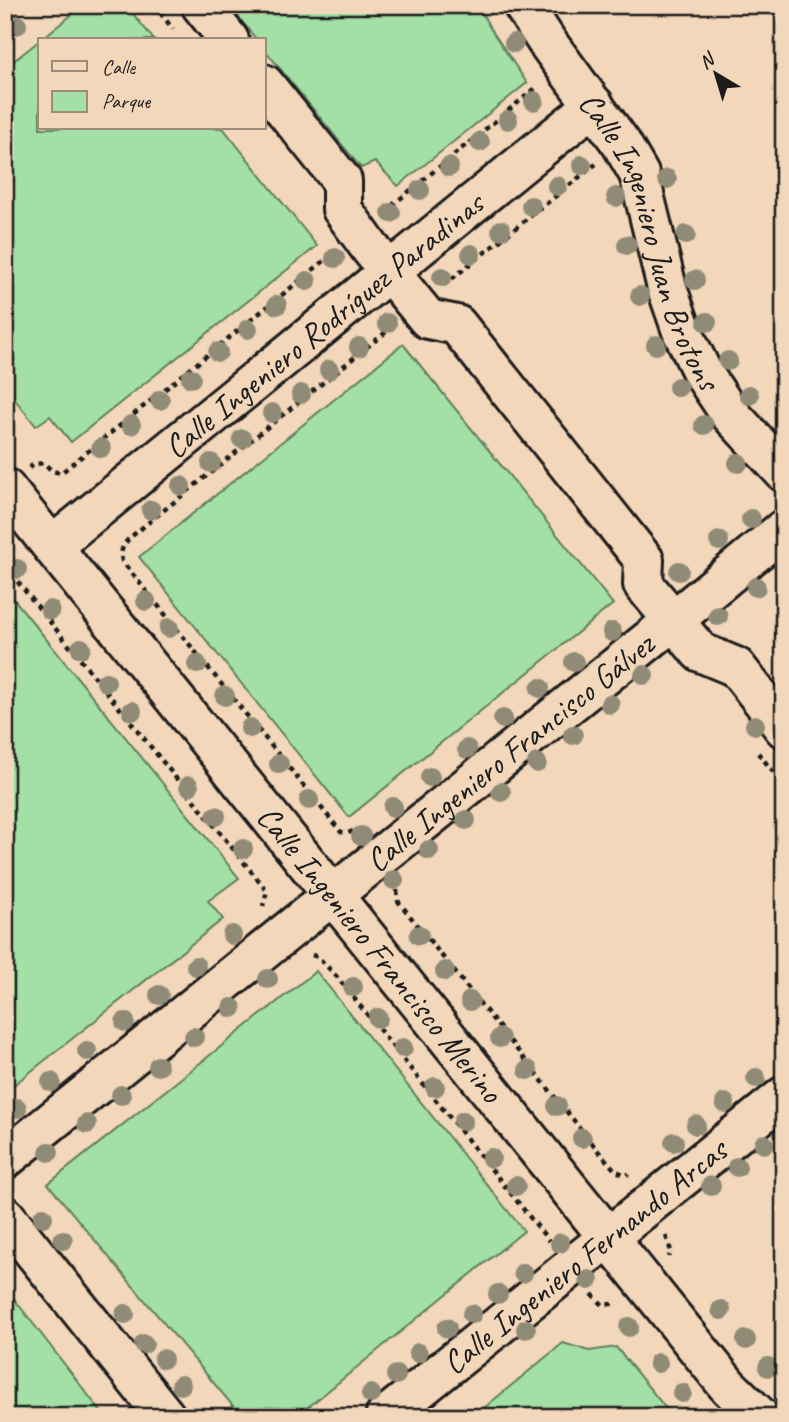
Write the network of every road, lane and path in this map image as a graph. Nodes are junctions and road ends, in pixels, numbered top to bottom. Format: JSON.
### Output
{"nodes":[{"id":1,"x":154,"y":5,"type":"edge"},
{"id":2,"x":523,"y":5,"type":"edge"},
{"id":3,"x":188,"y":18,"type":"edge"},
{"id":4,"x":225,"y":38,"type":"edge"},
{"id":5,"x":565,"y":66,"type":"junction"},
{"id":6,"x":266,"y":86,"type":"edge"},
{"id":7,"x":594,"y":105,"type":"junction"},
{"id":8,"x":621,"y":143,"type":"junction"},
{"id":9,"x":359,"y":233,"type":"junction"},
{"id":10,"x":389,"y":271,"type":"junction"},
{"id":11,"x":418,"y":307,"type":"junction"},
{"id":12,"x":784,"y":472,"type":"edge"},
{"id":13,"x":5,"y":488,"type":"edge"},
{"id":14,"x":784,"y":529,"type":"edge"},
{"id":15,"x":52,"y":545,"type":"junction"},
{"id":16,"x":5,"y":566,"type":"edge"},
{"id":17,"x":674,"y":620,"type":"junction"},
{"id":18,"x":784,"y":728,"type":"edge"},
{"id":19,"x":385,"y":852,"type":"junction"},
{"id":20,"x":333,"y":894,"type":"junction"},
{"id":21,"x":276,"y":939,"type":"junction"},
{"id":22,"x":784,"y":1096,"type":"edge"},
{"id":23,"x":5,"y":1158,"type":"edge"},
{"id":24,"x":662,"y":1194,"type":"junction"},
{"id":25,"x":5,"y":1216,"type":"edge"},
{"id":26,"x":608,"y":1237,"type":"junction"},
{"id":27,"x":571,"y":1267,"type":"junction"},
{"id":28,"x":642,"y":1280,"type":"junction"},
{"id":29,"x":166,"y":1417,"type":"edge"},
{"id":30,"x":385,"y":1417,"type":"edge"},
{"id":31,"x":760,"y":1417,"type":"edge"}],
"edges":[{"from":1,"to":3,"type":"path"},
{"from":2,"to":5,"type":"street","name":"Calle Ingeniero Juan Brotons"},
{"from":3,"to":4,"type":"street"},
{"from":5,"to":7,"type":"street","name":"Calle Ingeniero Juan Brotons"},
{"from":5,"to":9,"type":"path"},
{"from":6,"to":9,"type":"street"},
{"from":7,"to":8,"type":"street","name":"Calle Ingeniero Juan Brotons"},
{"from":7,"to":10,"type":"street","name":"Calle Ingeniero Rodríguez Paradinas"},
{"from":8,"to":11,"type":"path"},
{"from":8,"to":12,"type":"street","name":"Calle Ingeniero Juan Brotons"},
{"from":9,"to":10,"type":"street"},
{"from":9,"to":13,"type":"path"},
{"from":10,"to":11,"type":"street"},
{"from":10,"to":15,"type":"street","name":"Calle Ingeniero Rodríguez Paradinas"},
{"from":11,"to":17,"type":"street"},
{"from":11,"to":19,"type":"path"},
{"from":13,"to":15,"type":"street","name":"Calle Ingeniero Francisco Merino"},
{"from":14,"to":17,"type":"street","name":"Calle Ingeniero Francisco Gálvez"},
{"from":15,"to":20,"type":"street","name":"Calle Ingeniero Francisco Merino"},
{"from":16,"to":21,"type":"path"},
{"from":17,"to":18,"type":"street"},
{"from":17,"to":19,"type":"street","name":"Calle Ingeniero Francisco Gálvez"},
{"from":19,"to":20,"type":"street","name":"Calle Ingeniero Francisco Gálvez"},
{"from":19,"to":24,"type":"path"},
{"from":20,"to":21,"type":"street","name":"Calle Ingeniero Francisco Gálvez"},
{"from":20,"to":26,"type":"street","name":"Calle Ingeniero Francisco Merino"},
{"from":21,"to":23,"type":"street","name":"Calle Ingeniero Francisco Gálvez"},
{"from":21,"to":27,"type":"path"},
{"from":22,"to":24,"type":"street","name":"Calle Ingeniero Fernando Arcas"},
{"from":24,"to":26,"type":"street","name":"Calle Ingeniero Fernando Arcas"},
{"from":24,"to":28,"type":"path"},
{"from":25,"to":29,"type":"street"},
{"from":26,"to":27,"type":"street","name":"Calle Ingeniero Fernando Arcas"},
{"from":26,"to":28,"type":"street","name":"Calle Ingeniero Francisco Merino"},
{"from":27,"to":28,"type":"path"},
{"from":27,"to":30,"type":"street","name":"Calle Ingeniero Fernando Arcas"},
{"from":28,"to":31,"type":"street","name":"Calle Ingeniero Francisco Merino"}]}
